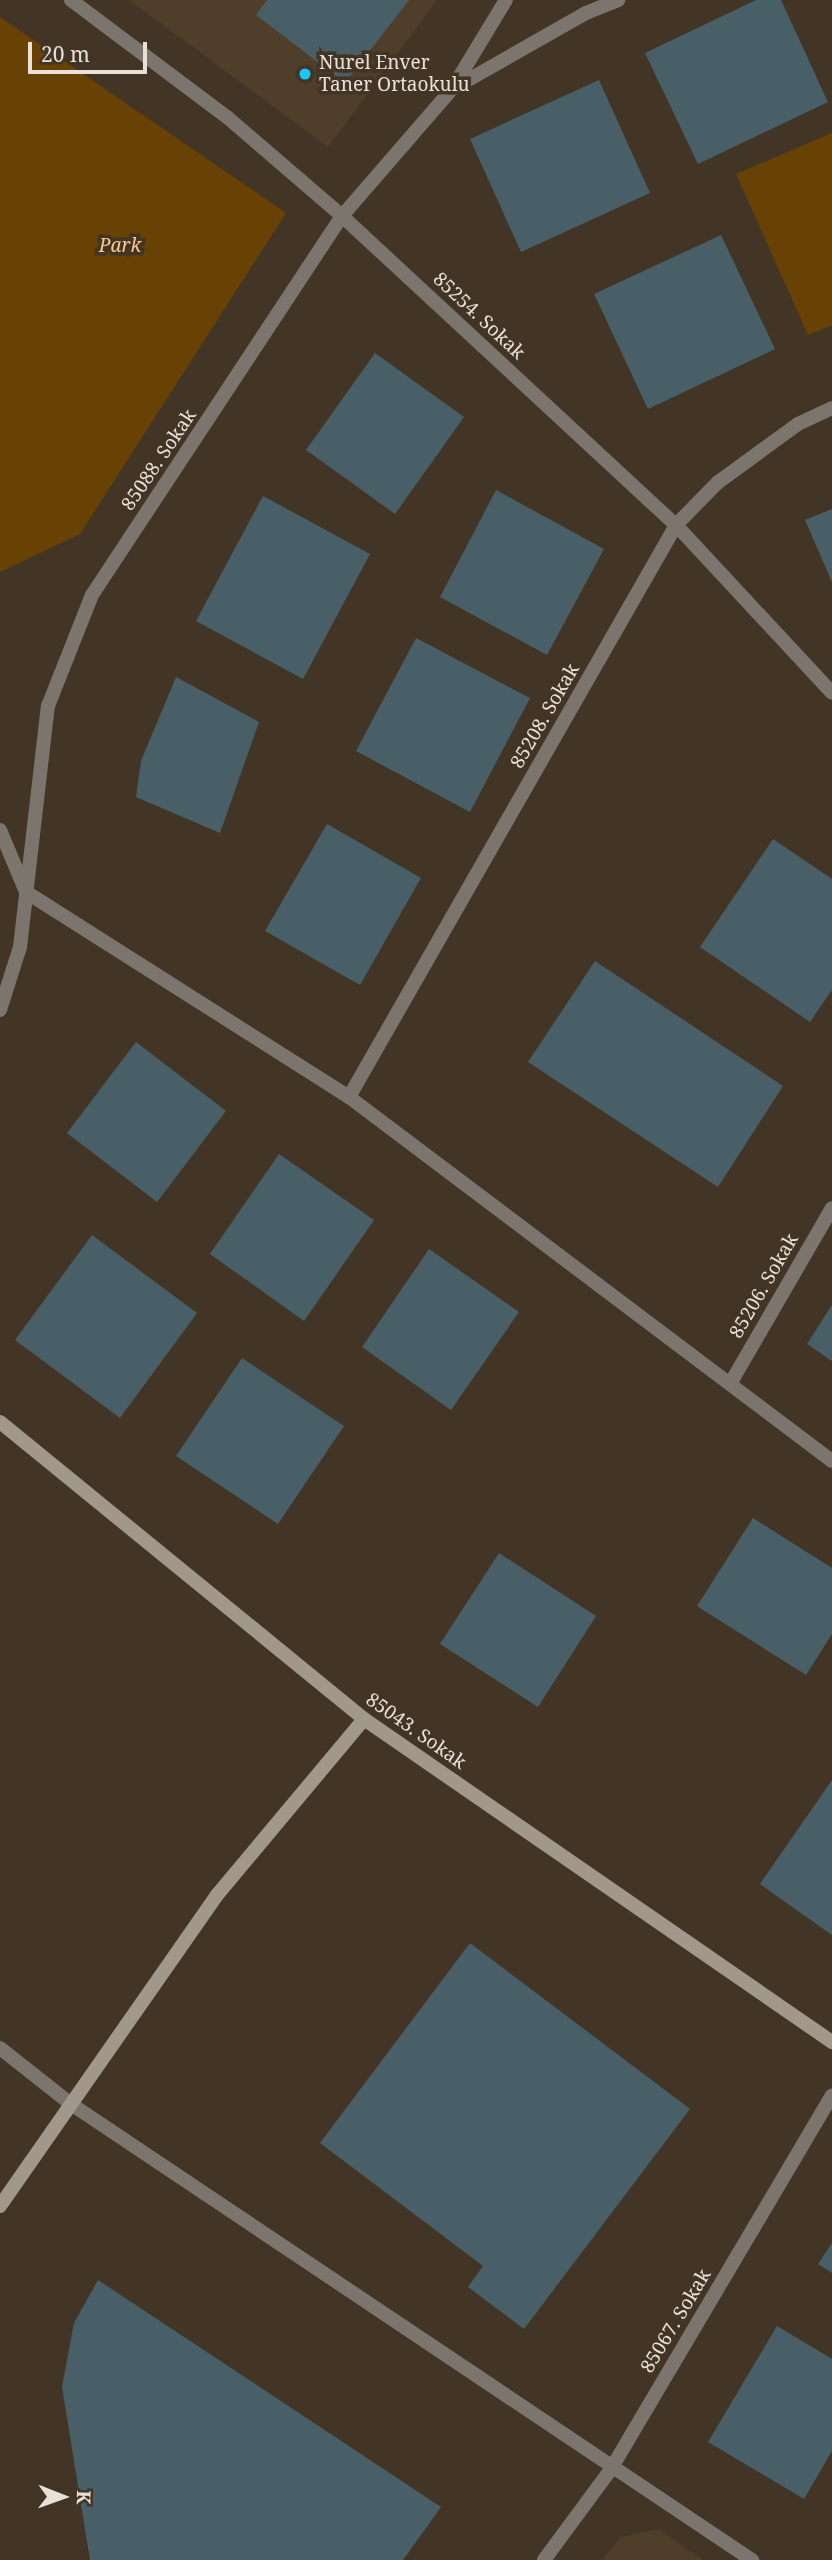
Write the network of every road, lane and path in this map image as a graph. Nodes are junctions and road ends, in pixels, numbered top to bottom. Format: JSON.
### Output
{"nodes":[{"id":1,"x":71,"y":0,"type":"edge"},
{"id":2,"x":506,"y":0,"type":"edge"},
{"id":3,"x":619,"y":0,"type":"edge"},
{"id":4,"x":452,"y":89,"type":"junction"},
{"id":5,"x":342,"y":216,"type":"junction"},
{"id":6,"x":832,"y":408,"type":"edge"},
{"id":7,"x":676,"y":525,"type":"junction"},
{"id":8,"x":832,"y":693,"type":"edge"},
{"id":9,"x":0,"y":830,"type":"edge"},
{"id":10,"x":26,"y":892,"type":"junction"},
{"id":11,"x":0,"y":1010,"type":"edge"},
{"id":12,"x":349,"y":1097,"type":"junction"},
{"id":13,"x":832,"y":1208,"type":"edge"},
{"id":14,"x":730,"y":1384,"type":"junction"},
{"id":15,"x":0,"y":1422,"type":"edge"},
{"id":16,"x":832,"y":1461,"type":"edge"},
{"id":17,"x":365,"y":1719,"type":"junction"},
{"id":18,"x":832,"y":2042,"type":"edge"},
{"id":19,"x":0,"y":2048,"type":"edge"},
{"id":20,"x":832,"y":2096,"type":"edge"},
{"id":21,"x":71,"y":2104,"type":"junction"},
{"id":22,"x":0,"y":2206,"type":"edge"},
{"id":23,"x":611,"y":2469,"type":"junction"},
{"id":24,"x":544,"y":2560,"type":"edge"},
{"id":25,"x":752,"y":2560,"type":"edge"}],
"edges":[{"from":1,"to":5,"type":"street","name":"85254. Sokak"},
{"from":2,"to":4,"type":"street","name":"85088. Sokak"},
{"from":3,"to":4,"type":"street"},
{"from":4,"to":5,"type":"street","name":"85088. Sokak"},
{"from":5,"to":7,"type":"street","name":"85254. Sokak"},
{"from":5,"to":10,"type":"street","name":"85088. Sokak"},
{"from":6,"to":7,"type":"street","name":"85208. Sokak"},
{"from":7,"to":8,"type":"street","name":"85254. Sokak"},
{"from":7,"to":12,"type":"street","name":"85208. Sokak"},
{"from":9,"to":10,"type":"street"},
{"from":10,"to":11,"type":"street","name":"85088. Sokak"},
{"from":10,"to":12,"type":"street"},
{"from":12,"to":14,"type":"street"},
{"from":13,"to":14,"type":"street","name":"85206. Sokak"},
{"from":14,"to":16,"type":"street"},
{"from":15,"to":17,"type":"street","name":"85043. Sokak"},
{"from":17,"to":18,"type":"street","name":"85043. Sokak"},
{"from":17,"to":21,"type":"street"},
{"from":19,"to":21,"type":"street"},
{"from":20,"to":23,"type":"street","name":"85067. Sokak"},
{"from":21,"to":22,"type":"street"},
{"from":21,"to":23,"type":"street"},
{"from":23,"to":24,"type":"street","name":"85067. Sokak"},
{"from":23,"to":25,"type":"street"}]}
